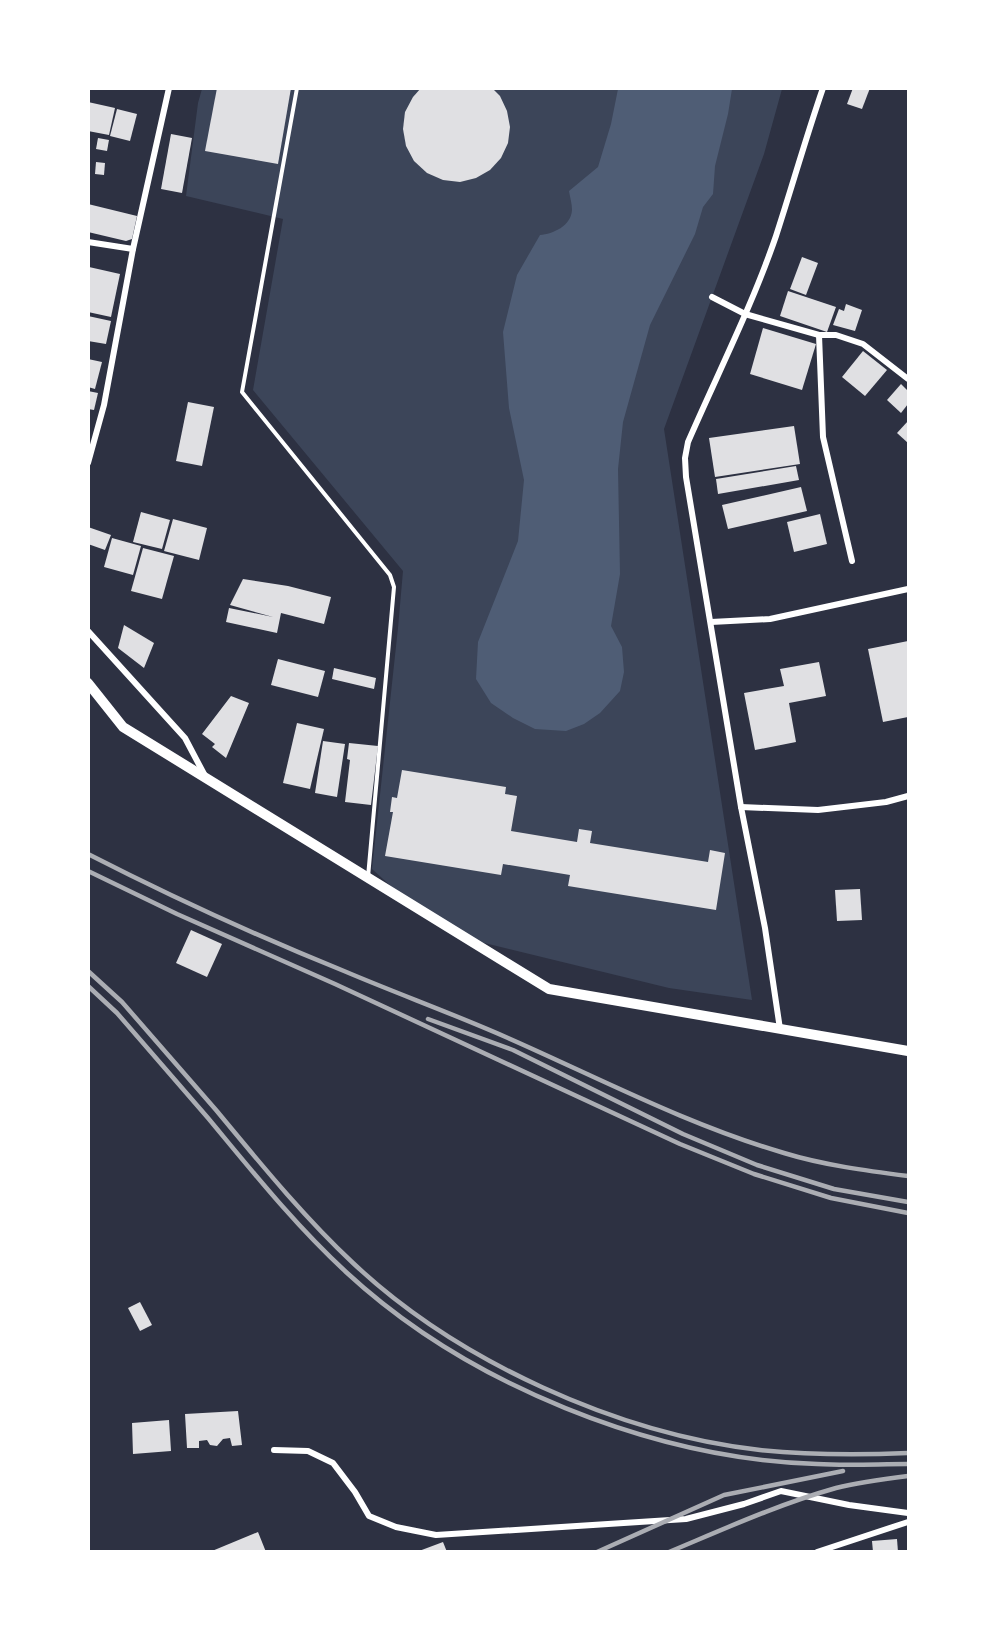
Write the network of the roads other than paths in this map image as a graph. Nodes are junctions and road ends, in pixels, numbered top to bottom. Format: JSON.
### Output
{"nodes":[{"id":1,"x":169,"y":88,"type":"edge"},
{"id":2,"x":297,"y":88,"type":"edge"},
{"id":3,"x":824,"y":88,"type":"edge"},
{"id":4,"x":88,"y":242,"type":"edge"},
{"id":5,"x":133,"y":249,"type":"junction"},
{"id":6,"x":712,"y":297,"type":"dead end"},
{"id":7,"x":745,"y":314,"type":"junction"},
{"id":8,"x":819,"y":335,"type":"junction"},
{"id":9,"x":909,"y":379,"type":"edge"},
{"id":10,"x":88,"y":463,"type":"edge"},
{"id":11,"x":852,"y":561,"type":"dead end"},
{"id":12,"x":909,"y":589,"type":"edge"},
{"id":13,"x":711,"y":622,"type":"junction"},
{"id":14,"x":88,"y":631,"type":"edge"},
{"id":15,"x":88,"y":683,"type":"edge"},
{"id":16,"x":206,"y":778,"type":"junction"},
{"id":17,"x":909,"y":796,"type":"edge"},
{"id":18,"x":741,"y":807,"type":"junction"},
{"id":19,"x":368,"y":878,"type":"junction"},
{"id":20,"x":780,"y":1029,"type":"junction"},
{"id":21,"x":909,"y":1051,"type":"edge"},
{"id":22,"x":274,"y":1450,"type":"dead end"},
{"id":23,"x":909,"y":1512,"type":"edge"},
{"id":24,"x":909,"y":1522,"type":"edge"},
{"id":25,"x":817,"y":1551,"type":"edge"}],
"edges":[{"from":1,"to":5,"type":"street"},
{"from":2,"to":19,"type":"lane"},
{"from":3,"to":7,"type":"street"},
{"from":4,"to":5,"type":"street"},
{"from":5,"to":10,"type":"street"},
{"from":6,"to":7,"type":"street"},
{"from":7,"to":8,"type":"street"},
{"from":7,"to":13,"type":"street"},
{"from":8,"to":9,"type":"street"},
{"from":8,"to":11,"type":"street"},
{"from":12,"to":13,"type":"street"},
{"from":13,"to":18,"type":"street"},
{"from":14,"to":16,"type":"street"},
{"from":15,"to":16,"type":"main road"},
{"from":16,"to":19,"type":"main road"},
{"from":17,"to":18,"type":"street"},
{"from":18,"to":20,"type":"street"},
{"from":19,"to":20,"type":"main road"},
{"from":20,"to":21,"type":"main road"},
{"from":22,"to":23,"type":"street"},
{"from":24,"to":25,"type":"street"}]}
